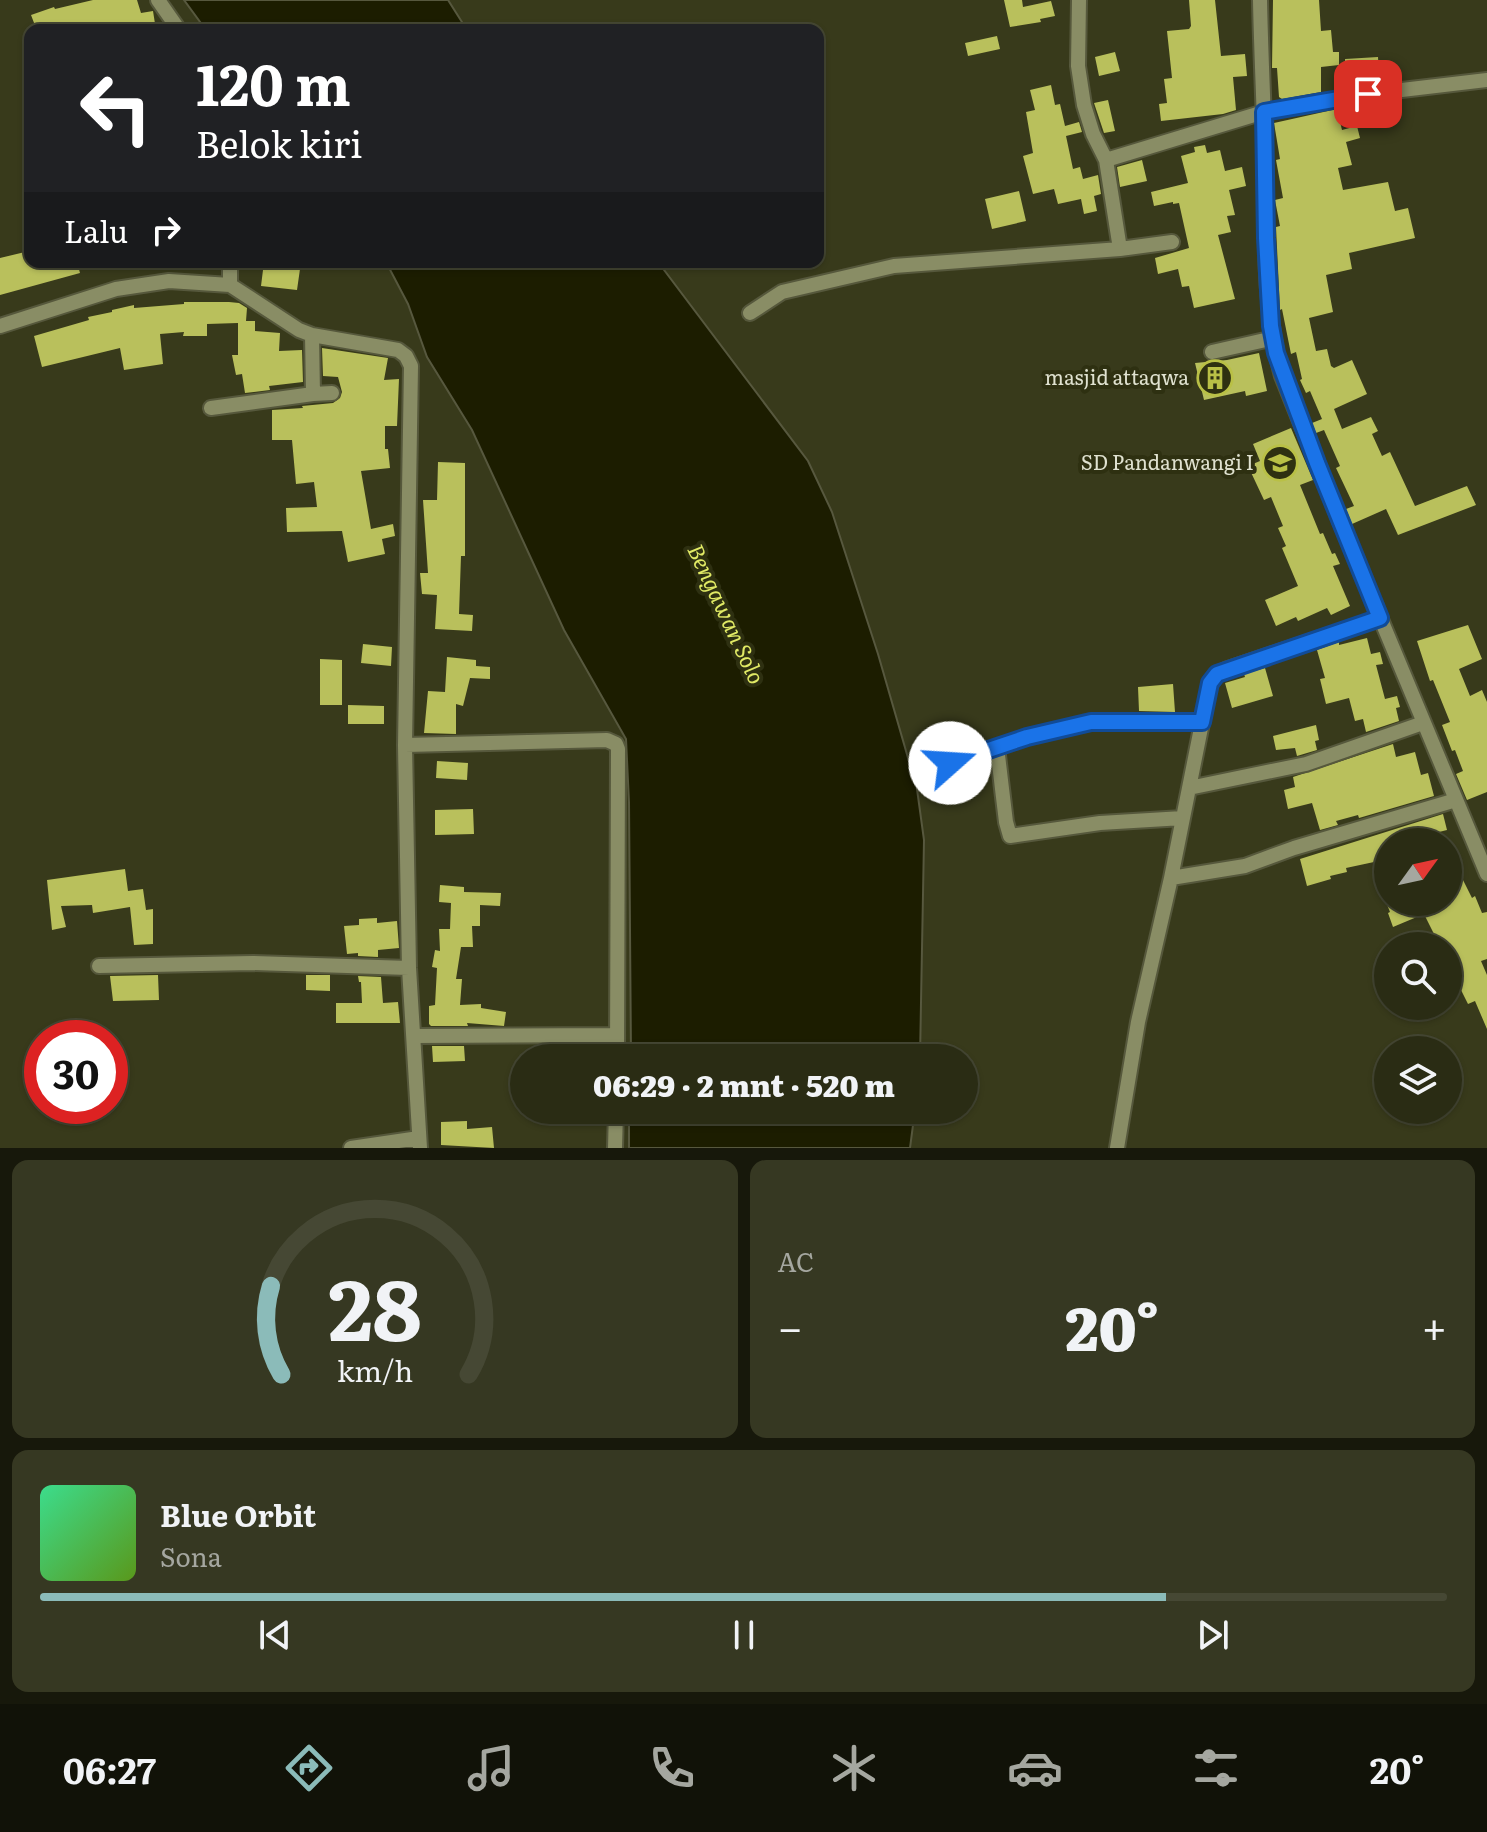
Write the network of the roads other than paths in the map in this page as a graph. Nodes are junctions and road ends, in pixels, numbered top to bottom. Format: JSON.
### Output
{"nodes":[{"id":1,"x":158,"y":0,"type":"edge"},
{"id":2,"x":1079,"y":0,"type":"edge"},
{"id":3,"x":1260,"y":0,"type":"edge"},
{"id":4,"x":175,"y":24,"type":"edge"},
{"id":5,"x":1487,"y":80,"type":"edge"},
{"id":6,"x":1264,"y":112,"type":"junction"},
{"id":7,"x":1106,"y":160,"type":"junction"},
{"id":8,"x":1172,"y":242,"type":"dead end"},
{"id":9,"x":1120,"y":249,"type":"junction"},
{"id":10,"x":230,"y":268,"type":"edge"},
{"id":11,"x":230,"y":285,"type":"junction"},
{"id":12,"x":750,"y":313,"type":"dead end"},
{"id":13,"x":0,"y":326,"type":"edge"},
{"id":14,"x":312,"y":335,"type":"junction"},
{"id":15,"x":1274,"y":338,"type":"junction"},
{"id":16,"x":1212,"y":352,"type":"dead end"},
{"id":17,"x":332,"y":393,"type":"dead end"},
{"id":18,"x":313,"y":394,"type":"junction"},
{"id":19,"x":211,"y":408,"type":"dead end"},
{"id":20,"x":1380,"y":618,"type":"junction"},
{"id":21,"x":1202,"y":722,"type":"junction"},
{"id":22,"x":1423,"y":723,"type":"junction"},
{"id":23,"x":405,"y":745,"type":"junction"},
{"id":24,"x":997,"y":747,"type":"junction"},
{"id":25,"x":950,"y":763,"type":"dead end"},
{"id":26,"x":1189,"y":788,"type":"junction"},
{"id":27,"x":1456,"y":800,"type":"junction"},
{"id":28,"x":1183,"y":818,"type":"junction"},
{"id":29,"x":1487,"y":874,"type":"edge"},
{"id":30,"x":1171,"y":878,"type":"junction"},
{"id":31,"x":99,"y":966,"type":"dead end"},
{"id":32,"x":409,"y":968,"type":"junction"},
{"id":33,"x":617,"y":1035,"type":"junction"},
{"id":34,"x":414,"y":1036,"type":"junction"},
{"id":35,"x":617,"y":1044,"type":"edge"},
{"id":36,"x":616,"y":1124,"type":"edge"},
{"id":37,"x":419,"y":1143,"type":"edge"},
{"id":38,"x":351,"y":1148,"type":"edge"},
{"id":39,"x":615,"y":1148,"type":"edge"},
{"id":40,"x":1117,"y":1148,"type":"edge"}],
"edges":[{"from":1,"to":4,"type":"street"},
{"from":2,"to":7,"type":"street"},
{"from":3,"to":6,"type":"street"},
{"from":5,"to":6,"type":"street"},
{"from":6,"to":7,"type":"street"},
{"from":6,"to":15,"type":"street"},
{"from":7,"to":9,"type":"street"},
{"from":8,"to":9,"type":"street"},
{"from":9,"to":12,"type":"street"},
{"from":10,"to":11,"type":"street"},
{"from":11,"to":13,"type":"street"},
{"from":11,"to":14,"type":"street"},
{"from":14,"to":18,"type":"street"},
{"from":14,"to":23,"type":"street"},
{"from":15,"to":16,"type":"street"},
{"from":15,"to":20,"type":"street"},
{"from":17,"to":18,"type":"street"},
{"from":18,"to":19,"type":"street"},
{"from":20,"to":21,"type":"street"},
{"from":20,"to":22,"type":"street"},
{"from":21,"to":24,"type":"street"},
{"from":21,"to":26,"type":"street"},
{"from":22,"to":26,"type":"street"},
{"from":22,"to":27,"type":"street"},
{"from":23,"to":32,"type":"street"},
{"from":23,"to":33,"type":"street"},
{"from":24,"to":25,"type":"street"},
{"from":24,"to":28,"type":"street"},
{"from":26,"to":28,"type":"street"},
{"from":27,"to":29,"type":"street"},
{"from":27,"to":30,"type":"street"},
{"from":28,"to":30,"type":"street"},
{"from":30,"to":40,"type":"street"},
{"from":31,"to":32,"type":"street"},
{"from":32,"to":34,"type":"street"},
{"from":33,"to":34,"type":"street"},
{"from":33,"to":35,"type":"street"},
{"from":34,"to":37,"type":"street"},
{"from":36,"to":39,"type":"street"},
{"from":37,"to":38,"type":"street"}]}
